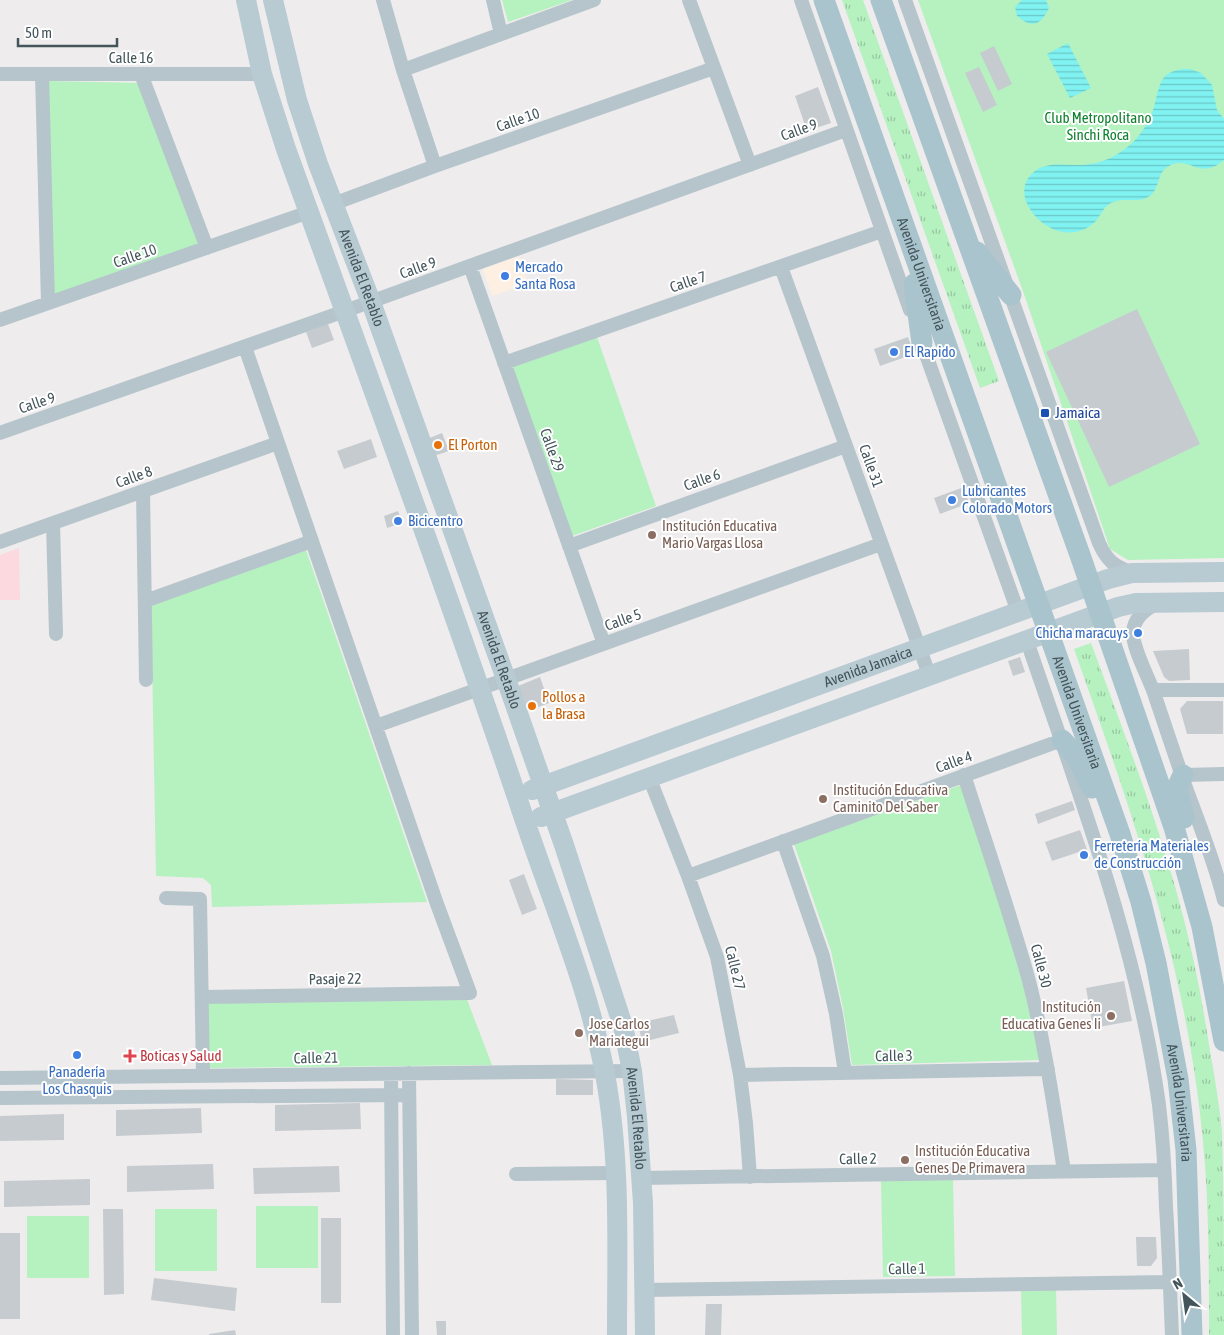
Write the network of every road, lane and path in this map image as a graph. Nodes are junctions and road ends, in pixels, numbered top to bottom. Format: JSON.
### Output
{"nodes":[{"id":1,"x":246,"y":0,"type":"edge"},
{"id":2,"x":273,"y":0,"type":"edge"},
{"id":3,"x":383,"y":0,"type":"edge"},
{"id":4,"x":493,"y":0,"type":"edge"},
{"id":5,"x":594,"y":0,"type":"edge"},
{"id":6,"x":690,"y":0,"type":"edge"},
{"id":7,"x":800,"y":0,"type":"edge"},
{"id":8,"x":824,"y":0,"type":"edge"},
{"id":9,"x":881,"y":0,"type":"edge"},
{"id":10,"x":905,"y":0,"type":"edge"},
{"id":11,"x":501,"y":34,"type":"junction"},
{"id":12,"x":714,"y":68,"type":"junction"},
{"id":13,"x":403,"y":70,"type":"junction"},
{"id":14,"x":0,"y":74,"type":"edge"},
{"id":15,"x":42,"y":74,"type":"junction"},
{"id":16,"x":140,"y":74,"type":"junction"},
{"id":17,"x":262,"y":74,"type":"junction"},
{"id":18,"x":846,"y":130,"type":"junction"},
{"id":19,"x":750,"y":165,"type":"junction"},
{"id":20,"x":435,"y":166,"type":"junction"},
{"id":21,"x":334,"y":204,"type":"junction"},
{"id":22,"x":309,"y":212,"type":"junction"},
{"id":23,"x":882,"y":231,"type":"junction"},
{"id":24,"x":966,"y":238,"type":"junction"},
{"id":25,"x":910,"y":242,"type":"junction"},
{"id":26,"x":207,"y":248,"type":"junction"},
{"id":27,"x":470,"y":266,"type":"junction"},
{"id":28,"x":781,"y":266,"type":"junction"},
{"id":29,"x":1011,"y":295,"type":"junction"},
{"id":30,"x":371,"y":302,"type":"junction"},
{"id":31,"x":48,"y":303,"type":"junction"},
{"id":32,"x":345,"y":312,"type":"junction"},
{"id":33,"x":0,"y":320,"type":"edge"},
{"id":34,"x":922,"y":343,"type":"junction"},
{"id":35,"x":245,"y":347,"type":"junction"},
{"id":36,"x":504,"y":363,"type":"junction"},
{"id":37,"x":0,"y":433,"type":"edge"},
{"id":38,"x":278,"y":443,"type":"junction"},
{"id":39,"x":846,"y":446,"type":"junction"},
{"id":40,"x":143,"y":491,"type":"junction"},
{"id":41,"x":53,"y":523,"type":"junction"},
{"id":42,"x":312,"y":541,"type":"junction"},
{"id":43,"x":0,"y":542,"type":"edge"},
{"id":44,"x":881,"y":544,"type":"junction"},
{"id":45,"x":569,"y":546,"type":"junction"},
{"id":46,"x":1224,"y":572,"type":"edge"},
{"id":47,"x":1132,"y":573,"type":"junction"},
{"id":48,"x":1090,"y":586,"type":"junction"},
{"id":49,"x":145,"y":601,"type":"junction"},
{"id":50,"x":1224,"y":602,"type":"edge"},
{"id":51,"x":1158,"y":603,"type":"junction"},
{"id":52,"x":1038,"y":604,"type":"junction"},
{"id":53,"x":1018,"y":612,"type":"junction"},
{"id":54,"x":1100,"y":614,"type":"junction"},
{"id":55,"x":56,"y":634,"type":"dead end"},
{"id":56,"x":1049,"y":634,"type":"junction"},
{"id":57,"x":1027,"y":641,"type":"junction"},
{"id":58,"x":604,"y":644,"type":"junction"},
{"id":59,"x":919,"y":648,"type":"junction"},
{"id":60,"x":886,"y":660,"type":"junction"},
{"id":61,"x":930,"y":677,"type":"junction"},
{"id":62,"x":506,"y":679,"type":"junction"},
{"id":63,"x":146,"y":680,"type":"dead end"},
{"id":64,"x":480,"y":688,"type":"junction"},
{"id":65,"x":896,"y":689,"type":"junction"},
{"id":66,"x":1153,"y":690,"type":"junction"},
{"id":67,"x":1224,"y":690,"type":"edge"},
{"id":68,"x":376,"y":726,"type":"junction"},
{"id":69,"x":1062,"y":740,"type":"junction"},
{"id":70,"x":1224,"y":774,"type":"edge"},
{"id":71,"x":1182,"y":775,"type":"junction"},
{"id":72,"x":964,"y":776,"type":"junction"},
{"id":73,"x":649,"y":777,"type":"junction"},
{"id":74,"x":543,"y":786,"type":"junction"},
{"id":75,"x":517,"y":795,"type":"junction"},
{"id":76,"x":552,"y":813,"type":"junction"},
{"id":77,"x":526,"y":822,"type":"junction"},
{"id":78,"x":1120,"y":834,"type":"junction"},
{"id":79,"x":783,"y":841,"type":"junction"},
{"id":80,"x":1219,"y":861,"type":"edge"},
{"id":81,"x":688,"y":876,"type":"junction"},
{"id":82,"x":1189,"y":880,"type":"junction"},
{"id":83,"x":166,"y":898,"type":"dead end"},
{"id":84,"x":1224,"y":900,"type":"edge"},
{"id":85,"x":202,"y":997,"type":"junction"},
{"id":86,"x":1224,"y":1041,"type":"edge"},
{"id":87,"x":1048,"y":1069,"type":"junction"},
{"id":88,"x":632,"y":1071,"type":"junction"},
{"id":89,"x":605,"y":1072,"type":"junction"},
{"id":90,"x":409,"y":1073,"type":"junction"},
{"id":91,"x":845,"y":1073,"type":"junction"},
{"id":92,"x":392,"y":1074,"type":"junction"},
{"id":93,"x":740,"y":1075,"type":"junction"},
{"id":94,"x":203,"y":1076,"type":"junction"},
{"id":95,"x":0,"y":1078,"type":"edge"},
{"id":96,"x":409,"y":1095,"type":"junction"},
{"id":97,"x":392,"y":1096,"type":"junction"},
{"id":98,"x":0,"y":1098,"type":"edge"},
{"id":99,"x":1164,"y":1170,"type":"junction"},
{"id":100,"x":1064,"y":1171,"type":"junction"},
{"id":101,"x":616,"y":1173,"type":"junction"},
{"id":102,"x":516,"y":1174,"type":"dead end"},
{"id":103,"x":750,"y":1177,"type":"junction"},
{"id":104,"x":641,"y":1178,"type":"junction"},
{"id":105,"x":1170,"y":1282,"type":"junction"},
{"id":106,"x":644,"y":1290,"type":"junction"},
{"id":107,"x":393,"y":1335,"type":"edge"},
{"id":108,"x":412,"y":1335,"type":"edge"},
{"id":109,"x":617,"y":1335,"type":"edge"},
{"id":110,"x":645,"y":1335,"type":"edge"},
{"id":111,"x":1172,"y":1335,"type":"edge"},
{"id":112,"x":1192,"y":1335,"type":"edge"}],
"edges":[{"from":1,"to":17,"type":"main road","name":"Avenida El Retablo"},
{"from":2,"to":21,"type":"main road","name":"Avenida El Retablo"},
{"from":3,"to":13,"type":"street"},
{"from":4,"to":11,"type":"street"},
{"from":5,"to":11,"type":"street"},
{"from":6,"to":12,"type":"street"},
{"from":7,"to":18,"type":"street","name":"Avenida Universitaria"},
{"from":8,"to":25,"type":"main road","name":"Avenida Universitaria"},
{"from":9,"to":24,"type":"main road"},
{"from":10,"to":29,"type":"street"},
{"from":11,"to":13,"type":"street"},
{"from":12,"to":19,"type":"street"},
{"from":12,"to":20,"type":"street","name":"Calle 10"},
{"from":13,"to":20,"type":"street"},
{"from":14,"to":15,"type":"street","name":"Calle 16"},
{"from":15,"to":16,"type":"street","name":"Calle 16"},
{"from":15,"to":31,"type":"street"},
{"from":16,"to":17,"type":"street","name":"Calle 16"},
{"from":16,"to":26,"type":"street"},
{"from":17,"to":22,"type":"main road","name":"Avenida El Retablo"},
{"from":18,"to":19,"type":"street","name":"Calle 9"},
{"from":18,"to":23,"type":"street","name":"Avenida Universitaria"},
{"from":19,"to":27,"type":"street","name":"Calle 9"},
{"from":20,"to":21,"type":"street","name":"Calle 10"},
{"from":21,"to":30,"type":"main road","name":"Avenida El Retablo"},
{"from":22,"to":26,"type":"street","name":"Calle 10"},
{"from":22,"to":32,"type":"main road","name":"Avenida El Retablo"},
{"from":23,"to":28,"type":"street","name":"Calle 7"},
{"from":23,"to":34,"type":"street","name":"Avenida Universitaria"},
{"from":24,"to":29,"type":"main road"},
{"from":24,"to":48,"type":"main road"},
{"from":25,"to":34,"type":"main road"},
{"from":25,"to":52,"type":"main road","name":"Avenida Universitaria"},
{"from":26,"to":31,"type":"street","name":"Calle 10"},
{"from":27,"to":30,"type":"street","name":"Calle 9"},
{"from":27,"to":36,"type":"street","name":"Calle 29"},
{"from":28,"to":36,"type":"street","name":"Calle 7"},
{"from":28,"to":39,"type":"street","name":"Calle 31"},
{"from":29,"to":47,"type":"street"},
{"from":30,"to":32,"type":"street","name":"Calle 9"},
{"from":30,"to":62,"type":"main road","name":"Avenida El Retablo"},
{"from":31,"to":33,"type":"street","name":"Calle 10"},
{"from":32,"to":35,"type":"street","name":"Calle 9"},
{"from":32,"to":64,"type":"main road","name":"Avenida El Retablo"},
{"from":34,"to":53,"type":"street","name":"Avenida Universitaria"},
{"from":35,"to":37,"type":"street","name":"Calle 9"},
{"from":35,"to":38,"type":"street"},
{"from":36,"to":45,"type":"street","name":"Calle 29"},
{"from":38,"to":40,"type":"street","name":"Calle 8"},
{"from":38,"to":42,"type":"street"},
{"from":39,"to":44,"type":"street","name":"Calle 31"},
{"from":39,"to":45,"type":"street","name":"Calle 6"},
{"from":40,"to":41,"type":"street","name":"Calle 8"},
{"from":40,"to":49,"type":"street"},
{"from":41,"to":43,"type":"street","name":"Calle 8"},
{"from":41,"to":55,"type":"street"},
{"from":42,"to":49,"type":"street"},
{"from":42,"to":68,"type":"street"},
{"from":44,"to":58,"type":"street","name":"Calle 5"},
{"from":44,"to":59,"type":"street","name":"Calle 31"},
{"from":45,"to":58,"type":"street","name":"Calle 29"},
{"from":46,"to":47,"type":"main road","name":"Avenida Jamaica"},
{"from":47,"to":48,"type":"main road","name":"Avenida Jamaica"},
{"from":48,"to":52,"type":"main road","name":"Avenida Jamaica"},
{"from":48,"to":54,"type":"main road"},
{"from":49,"to":63,"type":"street"},
{"from":50,"to":51,"type":"main road","name":"Avenida Jamaica"},
{"from":51,"to":54,"type":"main road","name":"Avenida Jamaica"},
{"from":51,"to":66,"type":"street"},
{"from":52,"to":53,"type":"main road","name":"Avenida Jamaica"},
{"from":52,"to":56,"type":"main road","name":"Avenida Universitaria"},
{"from":53,"to":59,"type":"main road","name":"Avenida Jamaica"},
{"from":54,"to":56,"type":"main road","name":"Avenida Jamaica"},
{"from":54,"to":82,"type":"main road"},
{"from":56,"to":57,"type":"main road","name":"Avenida Jamaica"},
{"from":56,"to":78,"type":"main road","name":"Avenida Universitaria"},
{"from":57,"to":61,"type":"main road","name":"Avenida Jamaica"},
{"from":57,"to":69,"type":"street","name":"Avenida Universitaria"},
{"from":58,"to":62,"type":"street","name":"Calle 5"},
{"from":59,"to":60,"type":"main road","name":"Avenida Jamaica"},
{"from":59,"to":61,"type":"street","name":"Calle 31"},
{"from":60,"to":65,"type":"main road"},
{"from":60,"to":74,"type":"main road","name":"Avenida Jamaica"},
{"from":61,"to":65,"type":"main road","name":"Avenida Jamaica"},
{"from":62,"to":64,"type":"street","name":"Calle 5"},
{"from":62,"to":74,"type":"main road","name":"Avenida El Retablo"},
{"from":64,"to":68,"type":"street","name":"Calle 5"},
{"from":64,"to":75,"type":"main road","name":"Avenida El Retablo"},
{"from":65,"to":73,"type":"main road","name":"Avenida Jamaica"},
{"from":66,"to":67,"type":"street"},
{"from":66,"to":71,"type":"street"},
{"from":68,"to":85,"type":"street","name":"Pasaje 22"},
{"from":69,"to":72,"type":"street","name":"Calle 4"},
{"from":69,"to":78,"type":"main road"},
{"from":69,"to":99,"type":"street","name":"Avenida Universitaria"},
{"from":70,"to":71,"type":"street"},
{"from":71,"to":80,"type":"street"},
{"from":71,"to":82,"type":"main road"},
{"from":72,"to":79,"type":"street","name":"Calle 4"},
{"from":72,"to":87,"type":"street","name":"Calle 30"},
{"from":73,"to":76,"type":"main road","name":"Avenida Jamaica"},
{"from":73,"to":81,"type":"street","name":"Calle 27"},
{"from":74,"to":75,"type":"main road","name":"Avenida Jamaica"},
{"from":74,"to":76,"type":"main road","name":"Avenida El Retablo"},
{"from":75,"to":77,"type":"main road","name":"Avenida El Retablo"},
{"from":76,"to":77,"type":"main road","name":"Avenida Jamaica"},
{"from":76,"to":88,"type":"main road","name":"Avenida El Retablo"},
{"from":77,"to":89,"type":"main road","name":"Avenida El Retablo"},
{"from":78,"to":112,"type":"main road","name":"Avenida Universitaria"},
{"from":79,"to":81,"type":"street","name":"Calle 4"},
{"from":79,"to":91,"type":"street"},
{"from":80,"to":84,"type":"street"},
{"from":81,"to":93,"type":"street","name":"Calle 27"},
{"from":82,"to":86,"type":"main road"},
{"from":83,"to":85,"type":"street"},
{"from":85,"to":94,"type":"street"},
{"from":87,"to":91,"type":"street","name":"Calle 3"},
{"from":87,"to":100,"type":"street","name":"Calle 30"},
{"from":88,"to":89,"type":"street","name":"Calle 21"},
{"from":88,"to":104,"type":"main road","name":"Avenida El Retablo"},
{"from":89,"to":90,"type":"street","name":"Calle 21"},
{"from":89,"to":101,"type":"main road","name":"Avenida El Retablo"},
{"from":90,"to":92,"type":"street","name":"Calle 21"},
{"from":90,"to":96,"type":"street"},
{"from":91,"to":93,"type":"street","name":"Calle 3"},
{"from":92,"to":94,"type":"street","name":"Calle 21"},
{"from":92,"to":97,"type":"street"},
{"from":93,"to":103,"type":"street","name":"Calle 27"},
{"from":94,"to":95,"type":"street","name":"Calle 21"},
{"from":96,"to":97,"type":"street"},
{"from":96,"to":108,"type":"street"},
{"from":97,"to":98,"type":"street"},
{"from":97,"to":107,"type":"street"},
{"from":99,"to":100,"type":"street","name":"Calle 2"},
{"from":99,"to":105,"type":"street","name":"Avenida Universitaria"},
{"from":100,"to":103,"type":"street","name":"Calle 2"},
{"from":101,"to":102,"type":"street"},
{"from":101,"to":109,"type":"main road","name":"Avenida El Retablo"},
{"from":103,"to":104,"type":"street","name":"Calle 2"},
{"from":104,"to":106,"type":"main road","name":"Avenida El Retablo"},
{"from":105,"to":106,"type":"street","name":"Calle 1"},
{"from":105,"to":111,"type":"street","name":"Avenida Universitaria"},
{"from":106,"to":110,"type":"main road","name":"Avenida El Retablo"}]}
